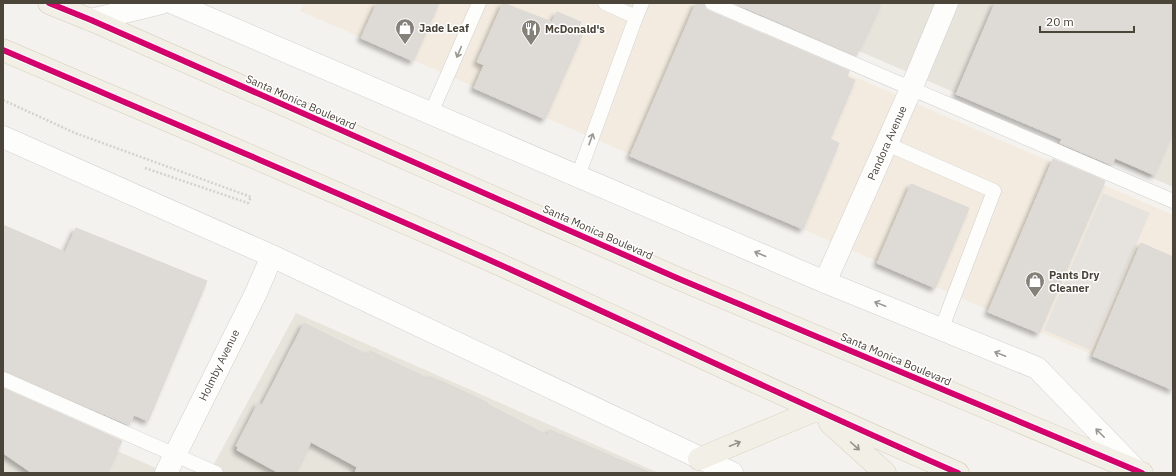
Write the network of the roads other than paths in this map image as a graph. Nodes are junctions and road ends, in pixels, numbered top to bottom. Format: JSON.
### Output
{"nodes":[{"id":1,"x":49,"y":3,"type":"edge"},
{"id":2,"x":161,"y":3,"type":"edge"},
{"id":3,"x":173,"y":3,"type":"edge"},
{"id":4,"x":479,"y":3,"type":"edge"},
{"id":5,"x":605,"y":3,"type":"edge"},
{"id":6,"x":642,"y":3,"type":"edge"},
{"id":7,"x":712,"y":3,"type":"edge"},
{"id":8,"x":948,"y":3,"type":"edge"},
{"id":9,"x":636,"y":16,"type":"junction"},
{"id":10,"x":91,"y":20,"type":"junction"},
{"id":11,"x":3,"y":50,"type":"edge"},
{"id":12,"x":911,"y":90,"type":"junction"},
{"id":13,"x":431,"y":113,"type":"junction"},
{"id":14,"x":3,"y":137,"type":"edge"},
{"id":15,"x":886,"y":144,"type":"junction"},
{"id":16,"x":578,"y":176,"type":"junction"},
{"id":17,"x":1173,"y":201,"type":"edge"},
{"id":18,"x":272,"y":256,"type":"junction"},
{"id":19,"x":825,"y":282,"type":"junction"},
{"id":20,"x":941,"y":330,"type":"junction"},
{"id":21,"x":3,"y":379,"type":"edge"},
{"id":22,"x":816,"y":410,"type":"junction"},
{"id":23,"x":699,"y":459,"type":"junction"},
{"id":24,"x":171,"y":464,"type":"edge"},
{"id":25,"x":1140,"y":472,"type":"edge"},
{"id":26,"x":216,"y":473,"type":"edge"},
{"id":27,"x":732,"y":473,"type":"edge"},
{"id":28,"x":885,"y":473,"type":"edge"},
{"id":29,"x":958,"y":473,"type":"edge"}],
"edges":[{"from":1,"to":10,"type":"main road","name":"Santa Monica Boulevard"},
{"from":2,"to":10,"type":"street"},
{"from":3,"to":13,"type":"street","name":"Santa Monica Boulevard"},
{"from":4,"to":13,"type":"lane","one_way":true},
{"from":5,"to":9,"type":"lane"},
{"from":6,"to":9,"type":"lane"},
{"from":7,"to":12,"type":"lane"},
{"from":8,"to":12,"type":"street","name":"Pandora Avenue"},
{"from":16,"to":9,"type":"lane","one_way":true},
{"from":10,"to":25,"type":"main road","name":"Santa Monica Boulevard"},
{"from":11,"to":22,"type":"main road"},
{"from":12,"to":15,"type":"street","name":"Pandora Avenue"},
{"from":12,"to":17,"type":"lane"},
{"from":13,"to":16,"type":"street","name":"Santa Monica Boulevard"},
{"from":14,"to":18,"type":"street"},
{"from":15,"to":19,"type":"street","name":"Pandora Avenue"},
{"from":15,"to":20,"type":"lane"},
{"from":19,"to":16,"type":"street","name":"Santa Monica Boulevard","one_way":true},
{"from":18,"to":23,"type":"street"},
{"from":18,"to":24,"type":"street","name":"Holmby Avenue"},
{"from":20,"to":19,"type":"street","name":"Santa Monica Boulevard","one_way":true},
{"from":25,"to":20,"type":"street","name":"Santa Monica Boulevard","one_way":true},
{"from":21,"to":24,"type":"lane"},
{"from":23,"to":22,"type":"main road","one_way":true},
{"from":22,"to":28,"type":"main road","one_way":true},
{"from":22,"to":29,"type":"main road"},
{"from":23,"to":27,"type":"street"},
{"from":24,"to":26,"type":"lane"}]}
